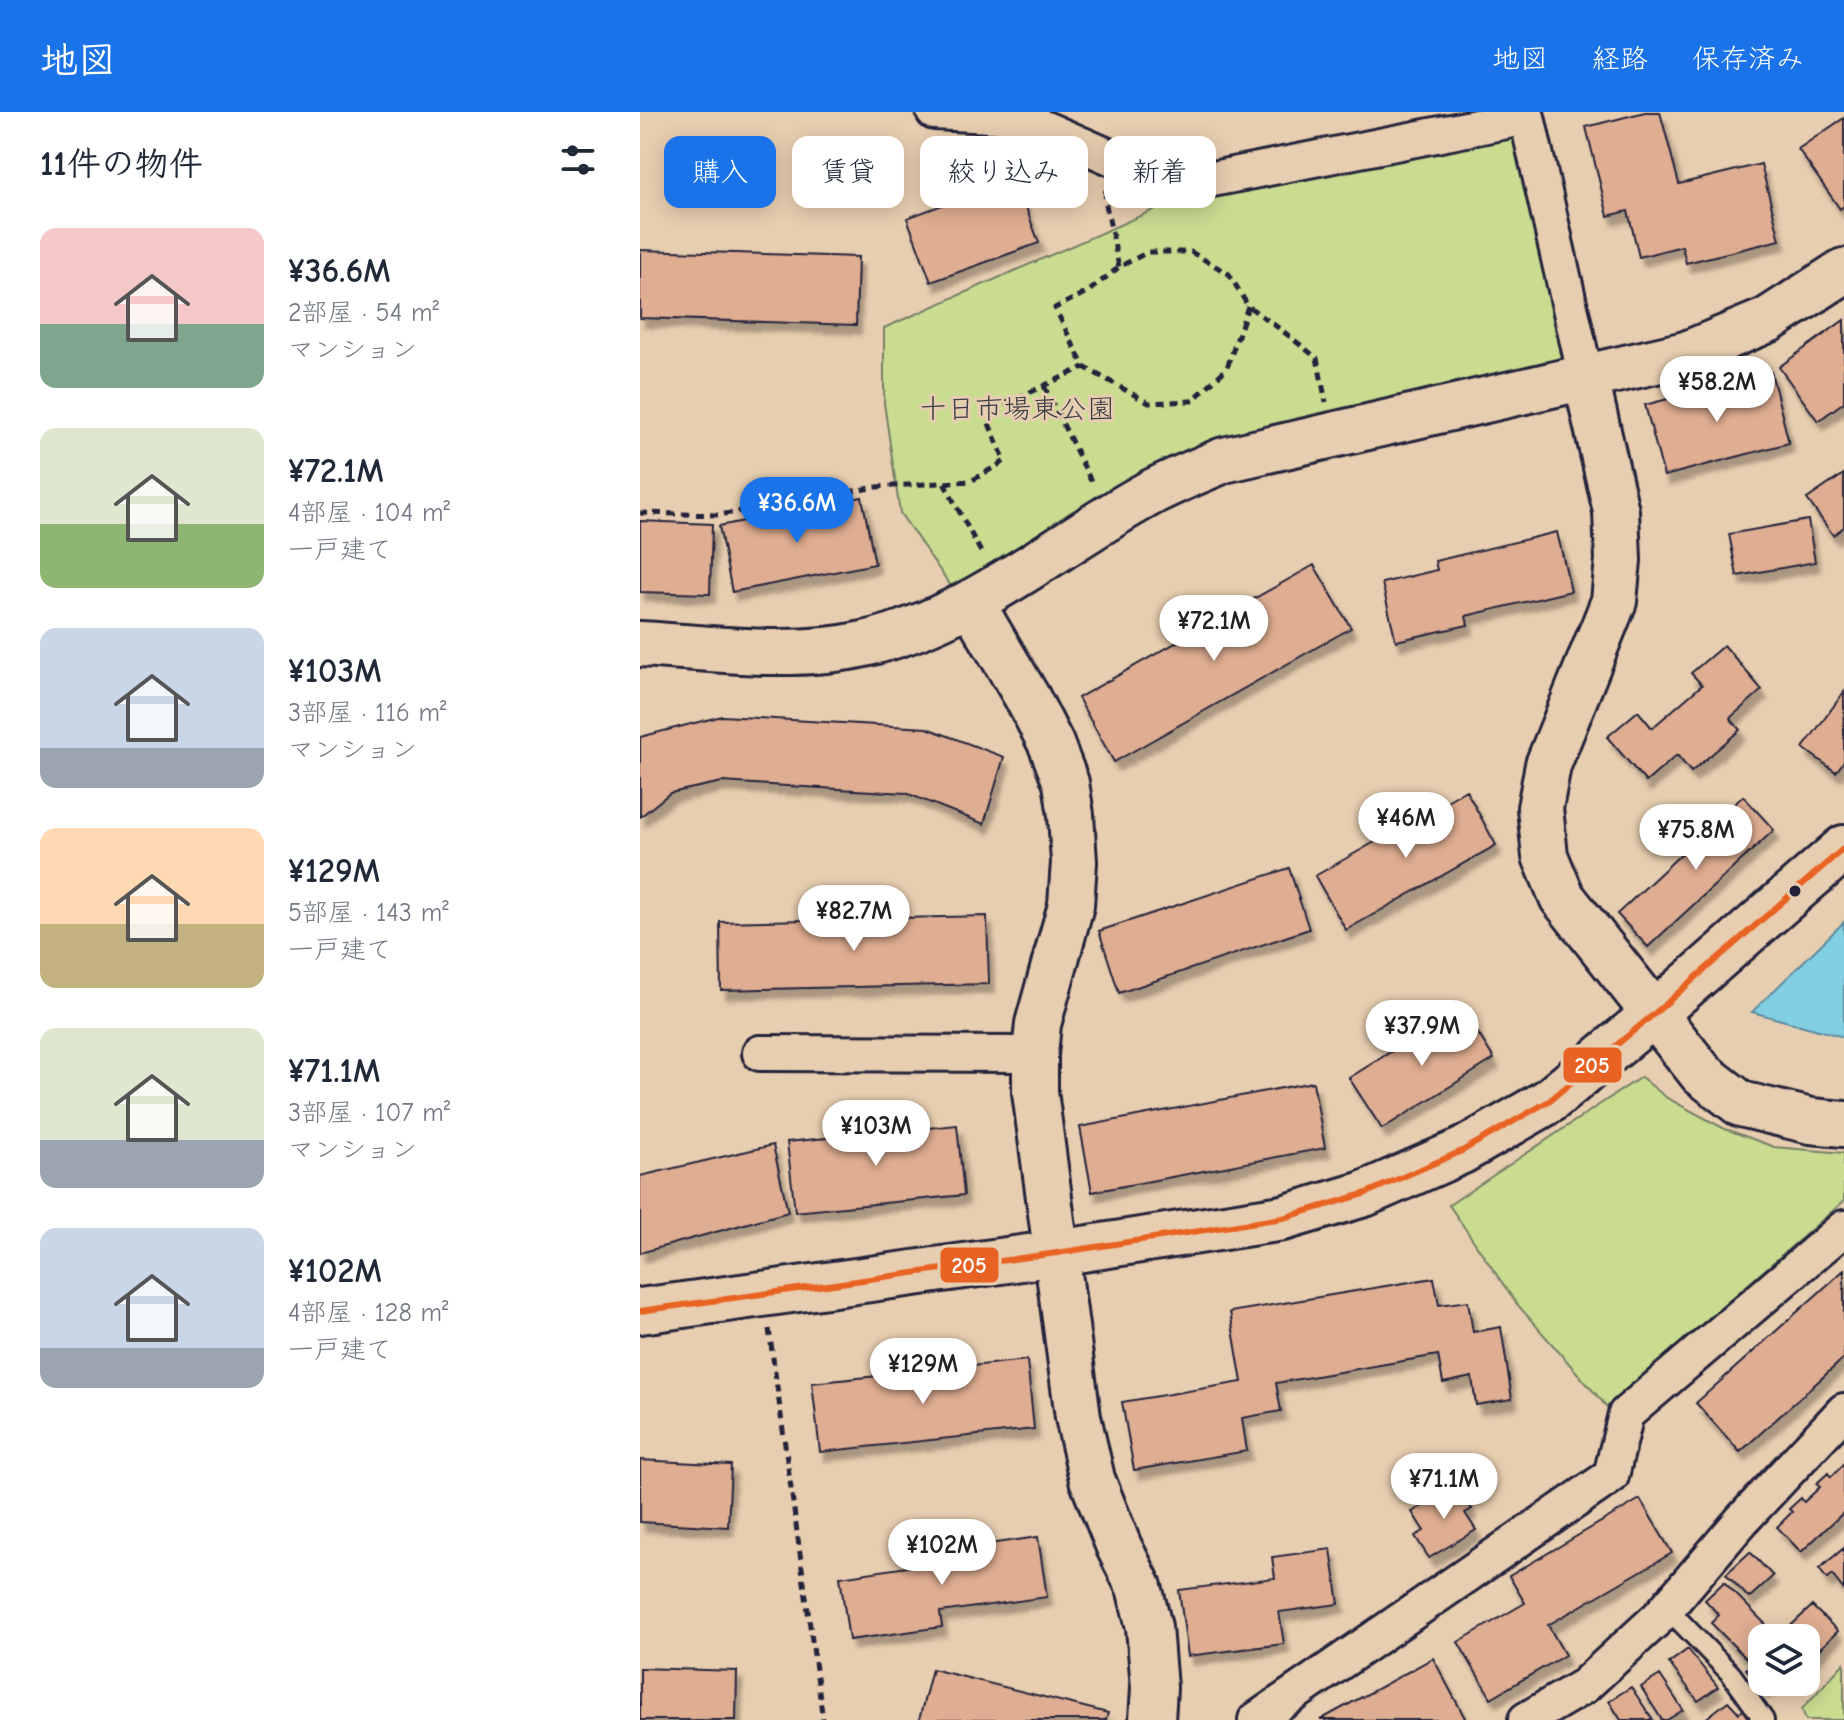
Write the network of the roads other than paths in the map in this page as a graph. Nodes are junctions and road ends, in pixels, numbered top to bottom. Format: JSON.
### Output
{"nodes":[{"id":1,"x":934,"y":112,"type":"edge"},
{"id":2,"x":1844,"y":271,"type":"edge"},
{"id":3,"x":1586,"y":378,"type":"junction"},
{"id":4,"x":985,"y":594,"type":"junction"},
{"id":5,"x":640,"y":644,"type":"edge"},
{"id":6,"x":1843,"y":850,"type":"edge"},
{"id":7,"x":1654,"y":1014,"type":"junction"},
{"id":8,"x":760,"y":1053,"type":"dead end"},
{"id":9,"x":1035,"y":1054,"type":"junction"},
{"id":10,"x":1844,"y":1124,"type":"edge"},
{"id":11,"x":1844,"y":1228,"type":"edge"},
{"id":12,"x":1057,"y":1253,"type":"junction"},
{"id":13,"x":640,"y":1311,"type":"edge"},
{"id":14,"x":1844,"y":1411,"type":"edge"},
{"id":15,"x":1667,"y":1608,"type":"junction"},
{"id":16,"x":1152,"y":1720,"type":"edge"},
{"id":17,"x":1256,"y":1720,"type":"edge"},
{"id":18,"x":1526,"y":1720,"type":"edge"},
{"id":19,"x":1764,"y":1720,"type":"edge"}],
"edges":[{"from":1,"to":3,"type":"street"},
{"from":2,"to":3,"type":"street"},
{"from":3,"to":4,"type":"street"},
{"from":3,"to":7,"type":"street"},
{"from":4,"to":5,"type":"street"},
{"from":4,"to":9,"type":"street"},
{"from":6,"to":7,"type":"street"},
{"from":7,"to":10,"type":"street"},
{"from":7,"to":12,"type":"street"},
{"from":8,"to":9,"type":"street"},
{"from":9,"to":12,"type":"street"},
{"from":11,"to":17,"type":"street"},
{"from":12,"to":13,"type":"street"},
{"from":12,"to":16,"type":"street"},
{"from":14,"to":15,"type":"street"},
{"from":15,"to":18,"type":"street"},
{"from":15,"to":19,"type":"lane"}]}
